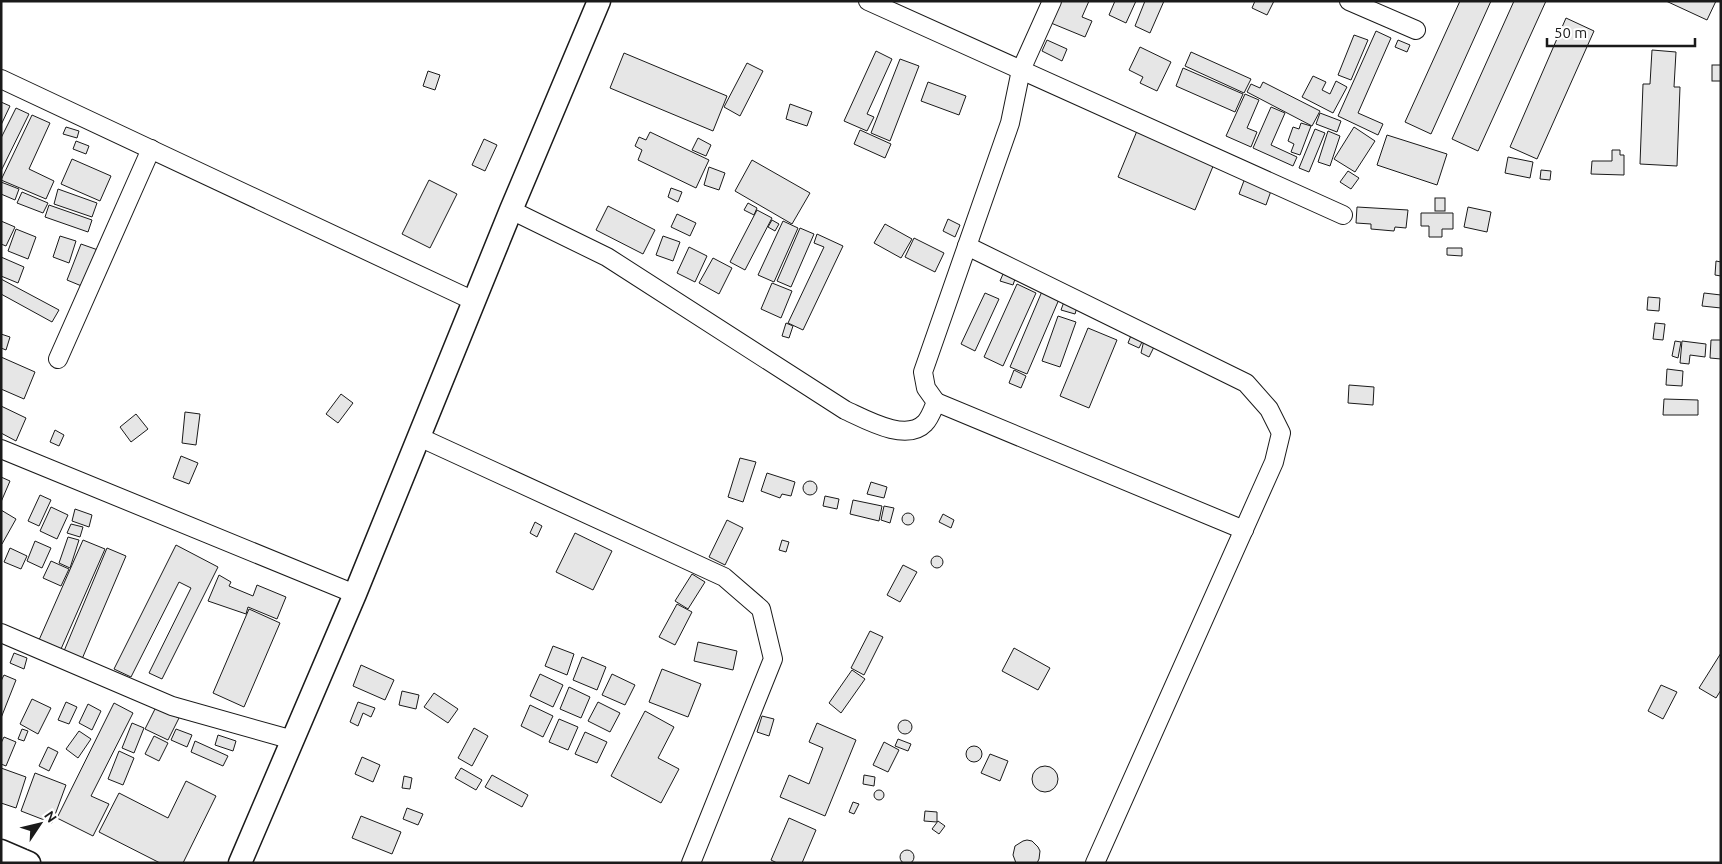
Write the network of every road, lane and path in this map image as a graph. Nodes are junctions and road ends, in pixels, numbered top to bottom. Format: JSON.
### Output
{"nodes":[{"id":1,"x":599,"y":1,"type":"edge"},
{"id":2,"x":868,"y":1,"type":"edge"},
{"id":3,"x":1052,"y":1,"type":"edge"},
{"id":4,"x":1349,"y":1,"type":"edge"},
{"id":5,"x":1416,"y":30,"type":"dead end"},
{"id":6,"x":1021,"y":70,"type":"junction"},
{"id":7,"x":1,"y":79,"type":"edge"},
{"id":8,"x":151,"y":149,"type":"junction"},
{"id":9,"x":511,"y":210,"type":"junction"},
{"id":10,"x":1343,"y":215,"type":"dead end"},
{"id":11,"x":967,"y":246,"type":"junction"},
{"id":12,"x":474,"y":301,"type":"junction"},
{"id":13,"x":58,"y":359,"type":"dead end"},
{"id":14,"x":936,"y":402,"type":"junction"},
{"id":15,"x":419,"y":437,"type":"junction"},
{"id":16,"x":1,"y":449,"type":"edge"},
{"id":17,"x":1244,"y":530,"type":"junction"},
{"id":18,"x":355,"y":594,"type":"junction"},
{"id":19,"x":1,"y":633,"type":"edge"},
{"id":20,"x":292,"y":740,"type":"junction"},
{"id":21,"x":1,"y":851,"type":"edge"},
{"id":22,"x":29,"y":863,"type":"edge"},
{"id":23,"x":240,"y":863,"type":"edge"},
{"id":24,"x":691,"y":863,"type":"edge"},
{"id":25,"x":1095,"y":863,"type":"edge"}],
"edges":[{"from":1,"to":9,"type":"street"},
{"from":2,"to":6,"type":"street"},
{"from":3,"to":6,"type":"street"},
{"from":4,"to":5,"type":"street"},
{"from":6,"to":10,"type":"street"},
{"from":6,"to":11,"type":"street"},
{"from":7,"to":8,"type":"street"},
{"from":8,"to":12,"type":"street"},
{"from":8,"to":13,"type":"street"},
{"from":9,"to":12,"type":"street"},
{"from":9,"to":14,"type":"street"},
{"from":11,"to":14,"type":"street"},
{"from":11,"to":17,"type":"street"},
{"from":12,"to":15,"type":"street"},
{"from":14,"to":17,"type":"street"},
{"from":15,"to":18,"type":"street"},
{"from":15,"to":24,"type":"street"},
{"from":16,"to":18,"type":"street"},
{"from":17,"to":25,"type":"street"},
{"from":18,"to":20,"type":"street"},
{"from":19,"to":20,"type":"street"},
{"from":20,"to":23,"type":"street"},
{"from":21,"to":22,"type":"street"}]}
